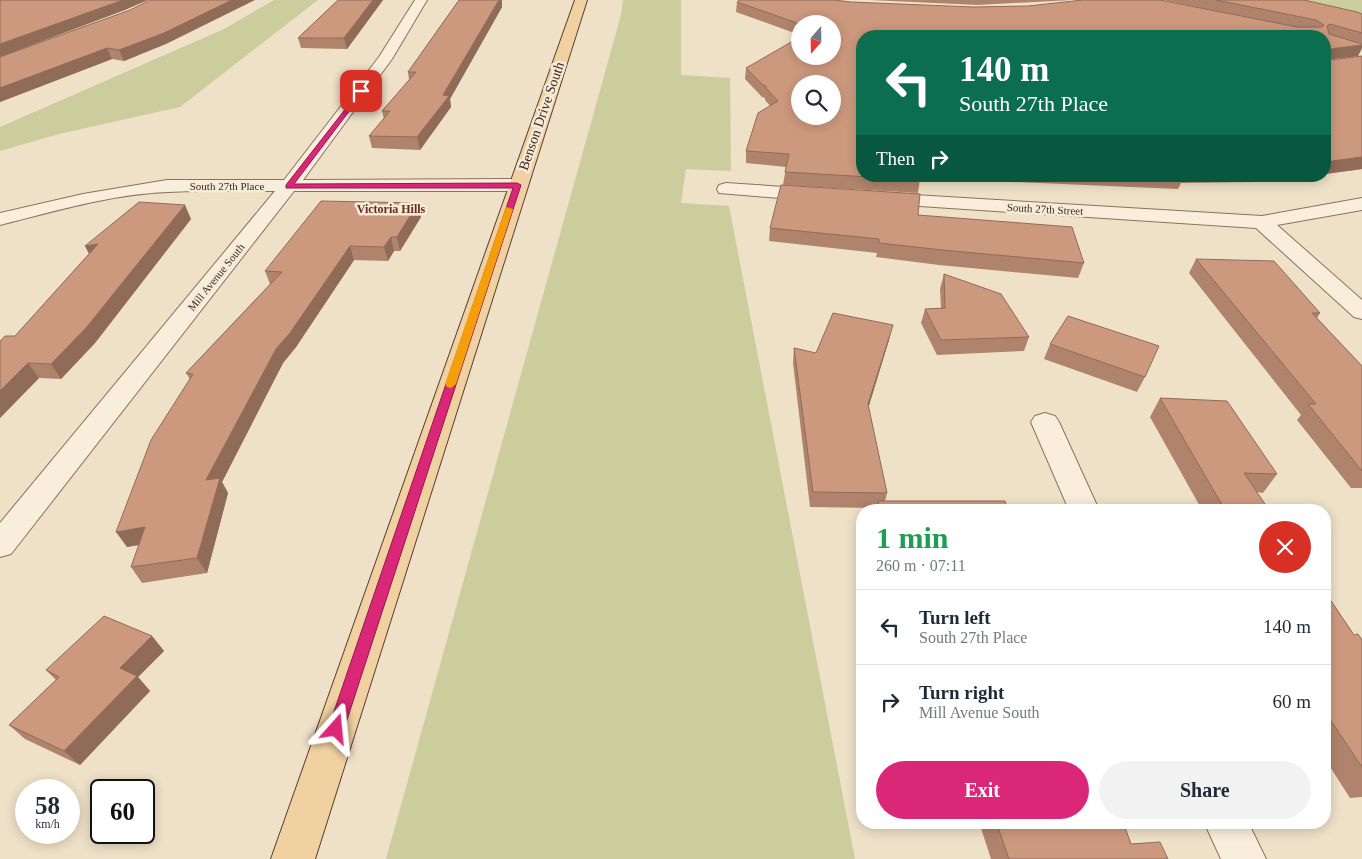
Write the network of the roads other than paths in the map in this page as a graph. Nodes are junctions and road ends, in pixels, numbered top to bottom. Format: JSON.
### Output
{"nodes":[{"id":1,"x":421,"y":0,"type":"edge"},
{"id":2,"x":581,"y":0,"type":"edge"},
{"id":3,"x":517,"y":185,"type":"junction"},
{"id":4,"x":288,"y":186,"type":"junction"},
{"id":5,"x":726,"y":189,"type":"dead end"},
{"id":6,"x":835,"y":196,"type":"edge"},
{"id":7,"x":865,"y":198,"type":"edge"},
{"id":8,"x":1362,"y":204,"type":"edge"},
{"id":9,"x":0,"y":219,"type":"edge"},
{"id":10,"x":1262,"y":222,"type":"junction"},
{"id":11,"x":1362,"y":312,"type":"edge"},
{"id":12,"x":1044,"y":422,"type":"dead end"},
{"id":13,"x":1081,"y":504,"type":"edge"},
{"id":14,"x":0,"y":545,"type":"edge"},
{"id":15,"x":1229,"y":829,"type":"edge"},
{"id":16,"x":292,"y":859,"type":"edge"},
{"id":17,"x":1244,"y":859,"type":"edge"}],
"edges":[{"from":1,"to":4,"type":"street","name":"Mill Avenue South"},
{"from":2,"to":3,"type":"main road","name":"Benson Drive South"},
{"from":3,"to":4,"type":"street","name":"South 27th Place"},
{"from":3,"to":16,"type":"main road","name":"Benson Drive South"},
{"from":4,"to":9,"type":"street","name":"South 27th Place"},
{"from":4,"to":14,"type":"street","name":"Mill Avenue South"},
{"from":5,"to":6,"type":"street"},
{"from":7,"to":10,"type":"street","name":"South 27th Street"},
{"from":8,"to":10,"type":"street","name":"South 27th Street"},
{"from":10,"to":11,"type":"street"},
{"from":12,"to":13,"type":"street"},
{"from":15,"to":17,"type":"street"}]}
